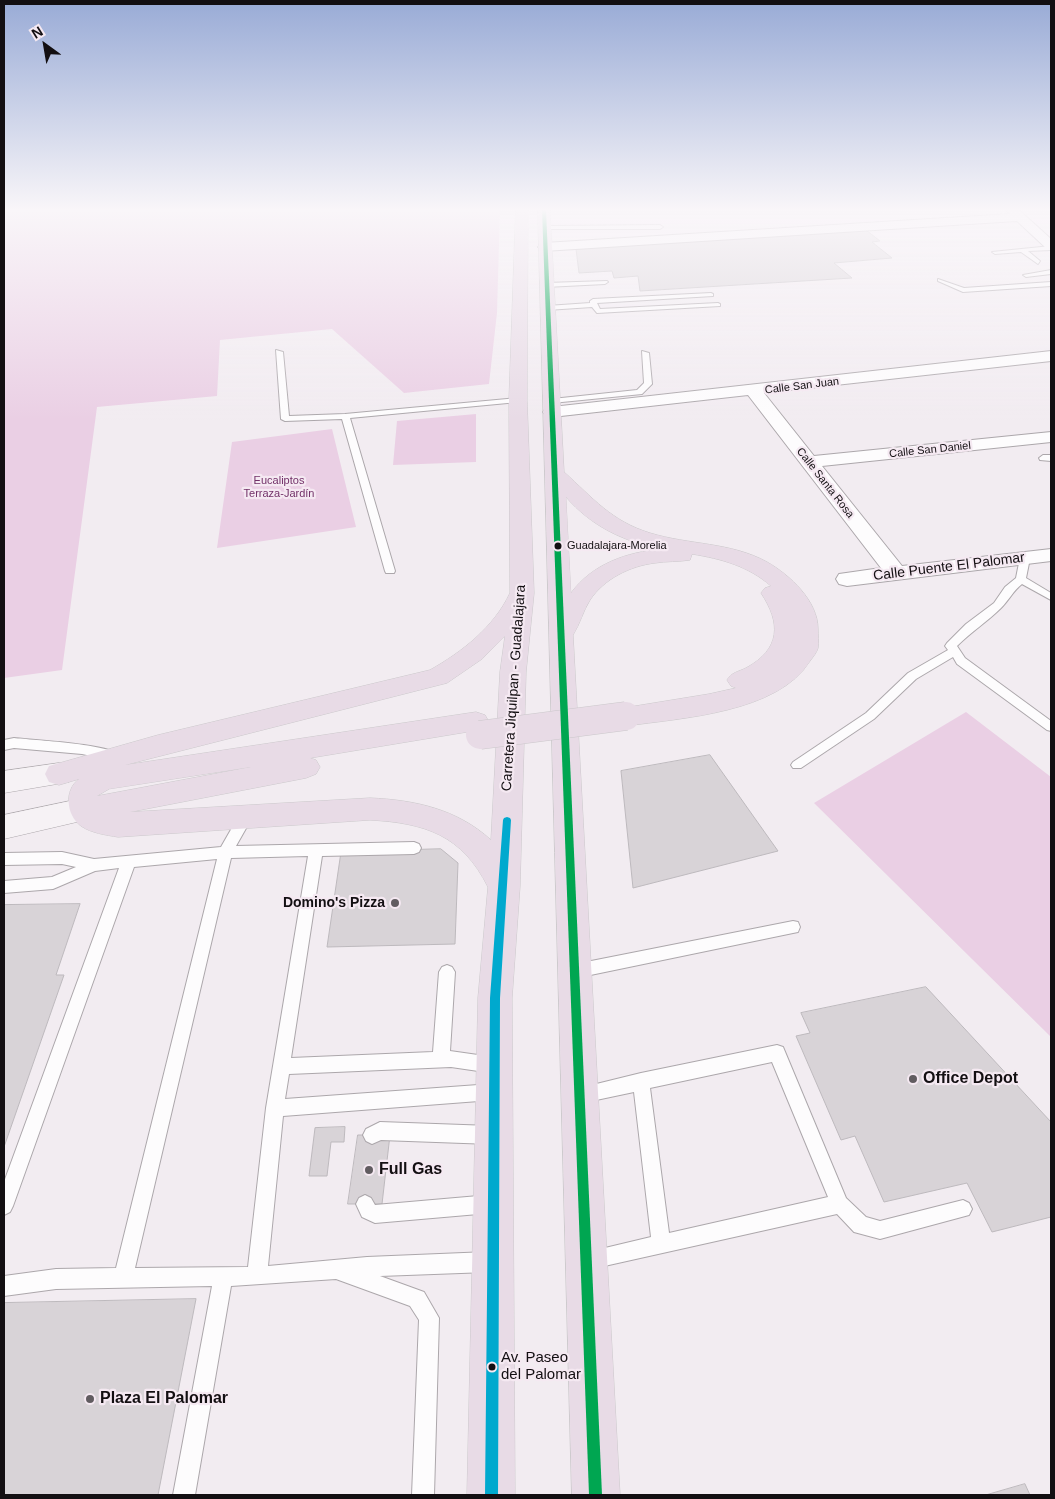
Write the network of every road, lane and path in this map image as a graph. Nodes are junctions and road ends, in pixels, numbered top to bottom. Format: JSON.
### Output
{"nodes":[{"id":1,"x":532,"y":280,"type":"edge"},
{"id":2,"x":544,"y":280,"type":"edge"},
{"id":3,"x":940,"y":280,"type":"dead end"},
{"id":4,"x":605,"y":282,"type":"dead end"},
{"id":5,"x":1051,"y":284,"type":"edge"},
{"id":6,"x":711,"y":295,"type":"dead end"},
{"id":7,"x":546,"y":296,"type":"junction"},
{"id":8,"x":593,"y":305,"type":"junction"},
{"id":9,"x":718,"y":305,"type":"dead end"},
{"id":10,"x":279,"y":352,"type":"dead end"},
{"id":11,"x":645,"y":353,"type":"dead end"},
{"id":12,"x":1051,"y":356,"type":"edge"},
{"id":13,"x":754,"y":392,"type":"junction"},
{"id":14,"x":518,"y":400,"type":"junction"},
{"id":15,"x":552,"y":407,"type":"junction"},
{"id":16,"x":345,"y":416,"type":"junction"},
{"id":17,"x":1051,"y":437,"type":"edge"},
{"id":18,"x":808,"y":462,"type":"junction"},
{"id":19,"x":555,"y":474,"type":"junction"},
{"id":20,"x":1051,"y":555,"type":"edge"},
{"id":21,"x":1023,"y":569,"type":"junction"},
{"id":22,"x":390,"y":571,"type":"dead end"},
{"id":23,"x":897,"y":574,"type":"junction"},
{"id":24,"x":846,"y":579,"type":"dead end"},
{"id":25,"x":522,"y":593,"type":"junction"},
{"id":26,"x":1051,"y":598,"type":"edge"},
{"id":27,"x":563,"y":634,"type":"junction"},
{"id":28,"x":953,"y":652,"type":"junction"},
{"id":29,"x":624,"y":709,"type":"junction"},
{"id":30,"x":1051,"y":727,"type":"edge"},
{"id":31,"x":478,"y":728,"type":"junction"},
{"id":32,"x":4,"y":745,"type":"edge"},
{"id":33,"x":114,"y":756,"type":"junction"},
{"id":34,"x":797,"y":765,"type":"dead end"},
{"id":35,"x":186,"y":767,"type":"junction"},
{"id":36,"x":59,"y":774,"type":"junction"},
{"id":37,"x":4,"y":782,"type":"edge"},
{"id":38,"x":84,"y":810,"type":"junction"},
{"id":39,"x":246,"y":816,"type":"junction"},
{"id":40,"x":4,"y":827,"type":"edge"},
{"id":41,"x":414,"y":848,"type":"dead end"},
{"id":42,"x":316,"y":850,"type":"junction"},
{"id":43,"x":225,"y":852,"type":"junction"},
{"id":44,"x":4,"y":859,"type":"edge"},
{"id":45,"x":129,"y":860,"type":"junction"},
{"id":46,"x":94,"y":865,"type":"junction"},
{"id":47,"x":504,"y":886,"type":"junction"},
{"id":48,"x":4,"y":887,"type":"edge"},
{"id":49,"x":792,"y":927,"type":"dead end"},
{"id":50,"x":576,"y":971,"type":"junction"},
{"id":51,"x":448,"y":972,"type":"dead end"},
{"id":52,"x":441,"y":1059,"type":"junction"},
{"id":53,"x":282,"y":1066,"type":"junction"},
{"id":54,"x":494,"y":1079,"type":"junction"},
{"id":55,"x":642,"y":1081,"type":"junction"},
{"id":56,"x":580,"y":1095,"type":"junction"},
{"id":57,"x":275,"y":1108,"type":"junction"},
{"id":58,"x":372,"y":1135,"type":"dead end"},
{"id":59,"x":493,"y":1135,"type":"junction"},
{"id":60,"x":495,"y":1203,"type":"junction"},
{"id":61,"x":365,"y":1204,"type":"dead end"},
{"id":62,"x":840,"y":1204,"type":"junction"},
{"id":63,"x":4,"y":1206,"type":"edge"},
{"id":64,"x":963,"y":1209,"type":"dead end"},
{"id":65,"x":661,"y":1244,"type":"junction"},
{"id":66,"x":587,"y":1261,"type":"junction"},
{"id":67,"x":493,"y":1262,"type":"junction"},
{"id":68,"x":334,"y":1269,"type":"junction"},
{"id":69,"x":124,"y":1276,"type":"junction"},
{"id":70,"x":223,"y":1276,"type":"junction"},
{"id":71,"x":257,"y":1276,"type":"junction"},
{"id":72,"x":4,"y":1286,"type":"edge"},
{"id":73,"x":184,"y":1495,"type":"edge"},
{"id":74,"x":424,"y":1495,"type":"edge"},
{"id":75,"x":491,"y":1495,"type":"edge"},
{"id":76,"x":596,"y":1495,"type":"edge"}],
"edges":[{"from":1,"to":14,"type":"highway","name":"Carretera Jiquilpan - Guadalajara"},
{"from":2,"to":7,"type":"highway"},
{"from":3,"to":5,"type":"lane"},
{"from":4,"to":7,"type":"lane"},
{"from":6,"to":8,"type":"lane"},
{"from":7,"to":8,"type":"lane"},
{"from":7,"to":15,"type":"highway"},
{"from":8,"to":9,"type":"lane"},
{"from":10,"to":16,"type":"lane"},
{"from":11,"to":15,"type":"lane"},
{"from":12,"to":13,"type":"street","name":"Calle San Juan"},
{"from":13,"to":15,"type":"street","name":"Calle San Juan"},
{"from":13,"to":18,"type":"street","name":"Calle Santa Rosa"},
{"from":14,"to":16,"type":"lane"},
{"from":14,"to":25,"type":"highway","name":"Carretera Jiquilpan - Guadalajara"},
{"from":15,"to":19,"type":"highway"},
{"from":16,"to":22,"type":"lane"},
{"from":17,"to":18,"type":"street","name":"Calle San Daniel"},
{"from":18,"to":23,"type":"street","name":"Calle Santa Rosa"},
{"from":19,"to":27,"type":"highway"},
{"from":19,"to":29,"type":"highway"},
{"from":20,"to":21,"type":"street","name":"Calle Puente El Palomar"},
{"from":21,"to":23,"type":"street","name":"Calle Puente El Palomar"},
{"from":21,"to":26,"type":"lane"},
{"from":21,"to":28,"type":"lane"},
{"from":23,"to":24,"type":"street","name":"Calle Puente El Palomar"},
{"from":25,"to":33,"type":"highway"},
{"from":25,"to":47,"type":"highway","name":"Carretera Jiquilpan - Guadalajara"},
{"from":27,"to":29,"type":"highway"},
{"from":27,"to":50,"type":"highway"},
{"from":28,"to":30,"type":"lane"},
{"from":28,"to":34,"type":"lane"},
{"from":29,"to":31,"type":"highway","bridge":true},
{"from":31,"to":35,"type":"highway"},
{"from":31,"to":38,"type":"highway"},
{"from":32,"to":33,"type":"lane"},
{"from":33,"to":36,"type":"highway"},
{"from":35,"to":36,"type":"highway"},
{"from":35,"to":38,"type":"highway"},
{"from":36,"to":37,"type":"street"},
{"from":38,"to":39,"type":"highway"},
{"from":38,"to":40,"type":"street"},
{"from":39,"to":43,"type":"lane"},
{"from":39,"to":47,"type":"highway"},
{"from":41,"to":42,"type":"lane"},
{"from":42,"to":43,"type":"lane"},
{"from":42,"to":53,"type":"lane"},
{"from":43,"to":45,"type":"lane"},
{"from":43,"to":69,"type":"lane"},
{"from":44,"to":46,"type":"lane"},
{"from":45,"to":46,"type":"lane"},
{"from":45,"to":63,"type":"lane"},
{"from":46,"to":48,"type":"lane"},
{"from":47,"to":54,"type":"highway","name":"Carretera Jiquilpan - Guadalajara"},
{"from":49,"to":50,"type":"lane"},
{"from":50,"to":56,"type":"highway"},
{"from":51,"to":52,"type":"lane"},
{"from":52,"to":53,"type":"lane"},
{"from":52,"to":54,"type":"lane"},
{"from":53,"to":57,"type":"lane"},
{"from":54,"to":57,"type":"lane"},
{"from":54,"to":59,"type":"highway","name":"Carretera Jiquilpan - Guadalajara"},
{"from":55,"to":56,"type":"lane"},
{"from":55,"to":62,"type":"lane"},
{"from":55,"to":65,"type":"lane"},
{"from":56,"to":66,"type":"highway"},
{"from":57,"to":71,"type":"lane"},
{"from":58,"to":59,"type":"lane"},
{"from":59,"to":60,"type":"highway","name":"Carretera Jiquilpan - Guadalajara"},
{"from":60,"to":61,"type":"lane"},
{"from":60,"to":67,"type":"highway","name":"Carretera Jiquilpan - Guadalajara"},
{"from":62,"to":64,"type":"lane"},
{"from":62,"to":65,"type":"lane"},
{"from":65,"to":66,"type":"lane"},
{"from":66,"to":76,"type":"highway"},
{"from":67,"to":68,"type":"lane"},
{"from":67,"to":75,"type":"highway","name":"Carretera Jiquilpan - Guadalajara"},
{"from":68,"to":71,"type":"lane"},
{"from":68,"to":74,"type":"lane"},
{"from":69,"to":70,"type":"lane"},
{"from":69,"to":72,"type":"lane"},
{"from":70,"to":71,"type":"lane"},
{"from":70,"to":73,"type":"lane"}]}
